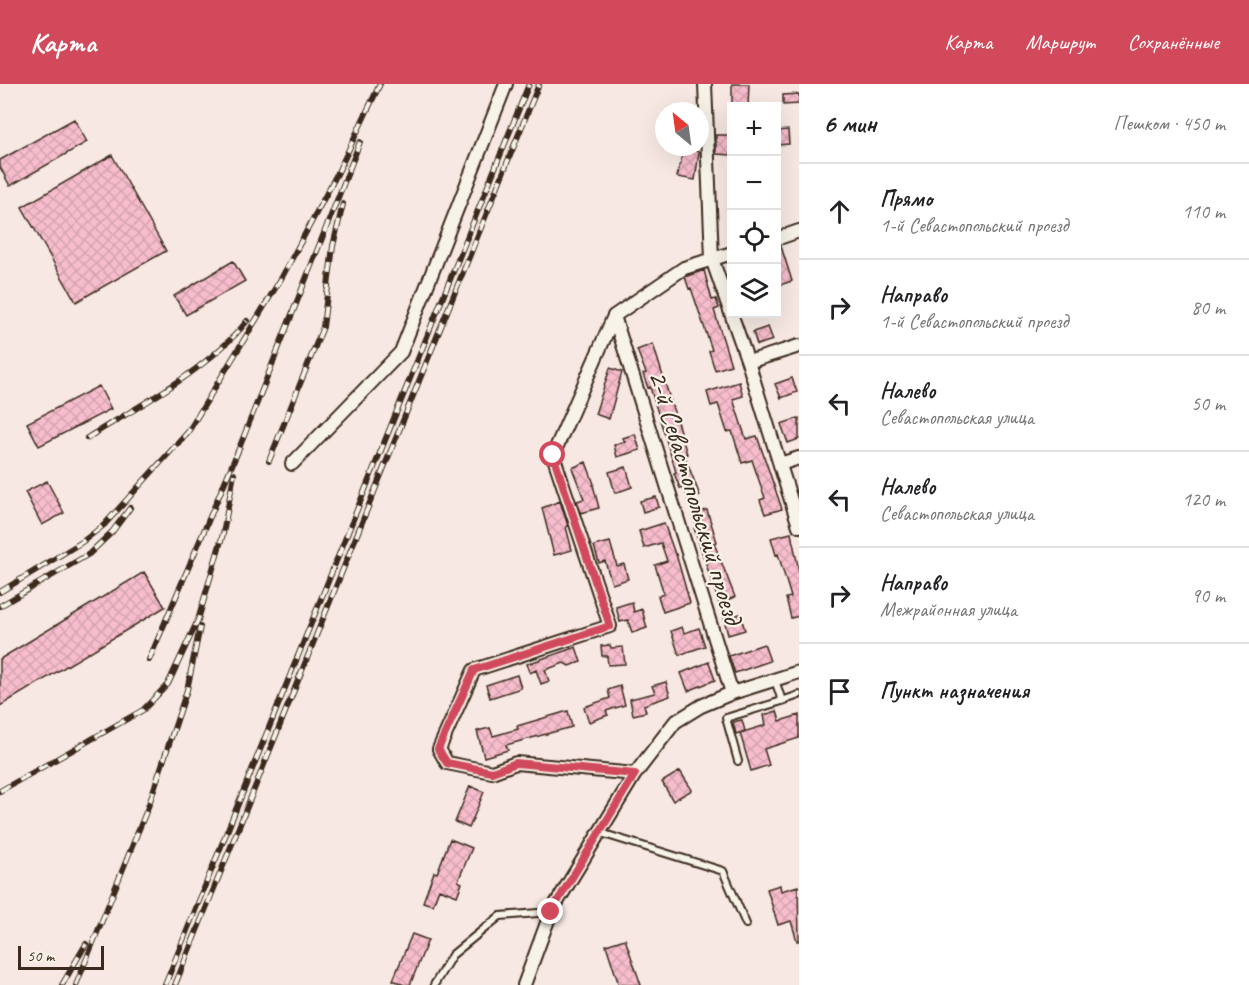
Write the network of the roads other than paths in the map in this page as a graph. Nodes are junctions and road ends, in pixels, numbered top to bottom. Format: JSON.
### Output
{"nodes":[{"id":1,"x":506,"y":84,"type":"edge"},
{"id":2,"x":705,"y":84,"type":"edge"},
{"id":3,"x":799,"y":231,"type":"edge"},
{"id":4,"x":781,"y":237,"type":"edge"},
{"id":5,"x":727,"y":255,"type":"edge"},
{"id":6,"x":712,"y":260,"type":"junction"},
{"id":7,"x":614,"y":316,"type":"junction"},
{"id":8,"x":799,"y":346,"type":"edge"},
{"id":9,"x":748,"y":362,"type":"junction"},
{"id":10,"x":799,"y":458,"type":"edge"},
{"id":11,"x":292,"y":464,"type":"dead end"},
{"id":12,"x":780,"y":464,"type":"junction"},
{"id":13,"x":799,"y":526,"type":"edge"},
{"id":14,"x":799,"y":672,"type":"edge"},
{"id":15,"x":775,"y":679,"type":"junction"},
{"id":16,"x":732,"y":693,"type":"junction"},
{"id":17,"x":799,"y":695,"type":"edge"},
{"id":18,"x":782,"y":701,"type":"junction"},
{"id":19,"x":738,"y":761,"type":"dead end"},
{"id":20,"x":635,"y":774,"type":"junction"},
{"id":21,"x":601,"y":833,"type":"junction"},
{"id":22,"x":551,"y":912,"type":"junction"},
{"id":23,"x":746,"y":924,"type":"dead end"},
{"id":24,"x":434,"y":985,"type":"edge"},
{"id":25,"x":524,"y":985,"type":"edge"}],
"edges":[{"from":1,"to":11,"type":"street"},
{"from":2,"to":6,"type":"street"},
{"from":3,"to":4,"type":"street"},
{"from":5,"to":6,"type":"street"},
{"from":6,"to":7,"type":"street"},
{"from":6,"to":9,"type":"street"},
{"from":7,"to":16,"type":"street","name":"2-й Севастопольский проезд"},
{"from":7,"to":20,"type":"street"},
{"from":8,"to":9,"type":"street"},
{"from":9,"to":12,"type":"street"},
{"from":10,"to":12,"type":"street"},
{"from":12,"to":13,"type":"street"},
{"from":14,"to":15,"type":"street"},
{"from":15,"to":16,"type":"street"},
{"from":15,"to":18,"type":"lane"},
{"from":16,"to":20,"type":"street"},
{"from":17,"to":18,"type":"lane"},
{"from":18,"to":19,"type":"lane"},
{"from":20,"to":21,"type":"street"},
{"from":21,"to":22,"type":"street"},
{"from":21,"to":23,"type":"lane"},
{"from":22,"to":24,"type":"lane"},
{"from":22,"to":25,"type":"street"}]}
